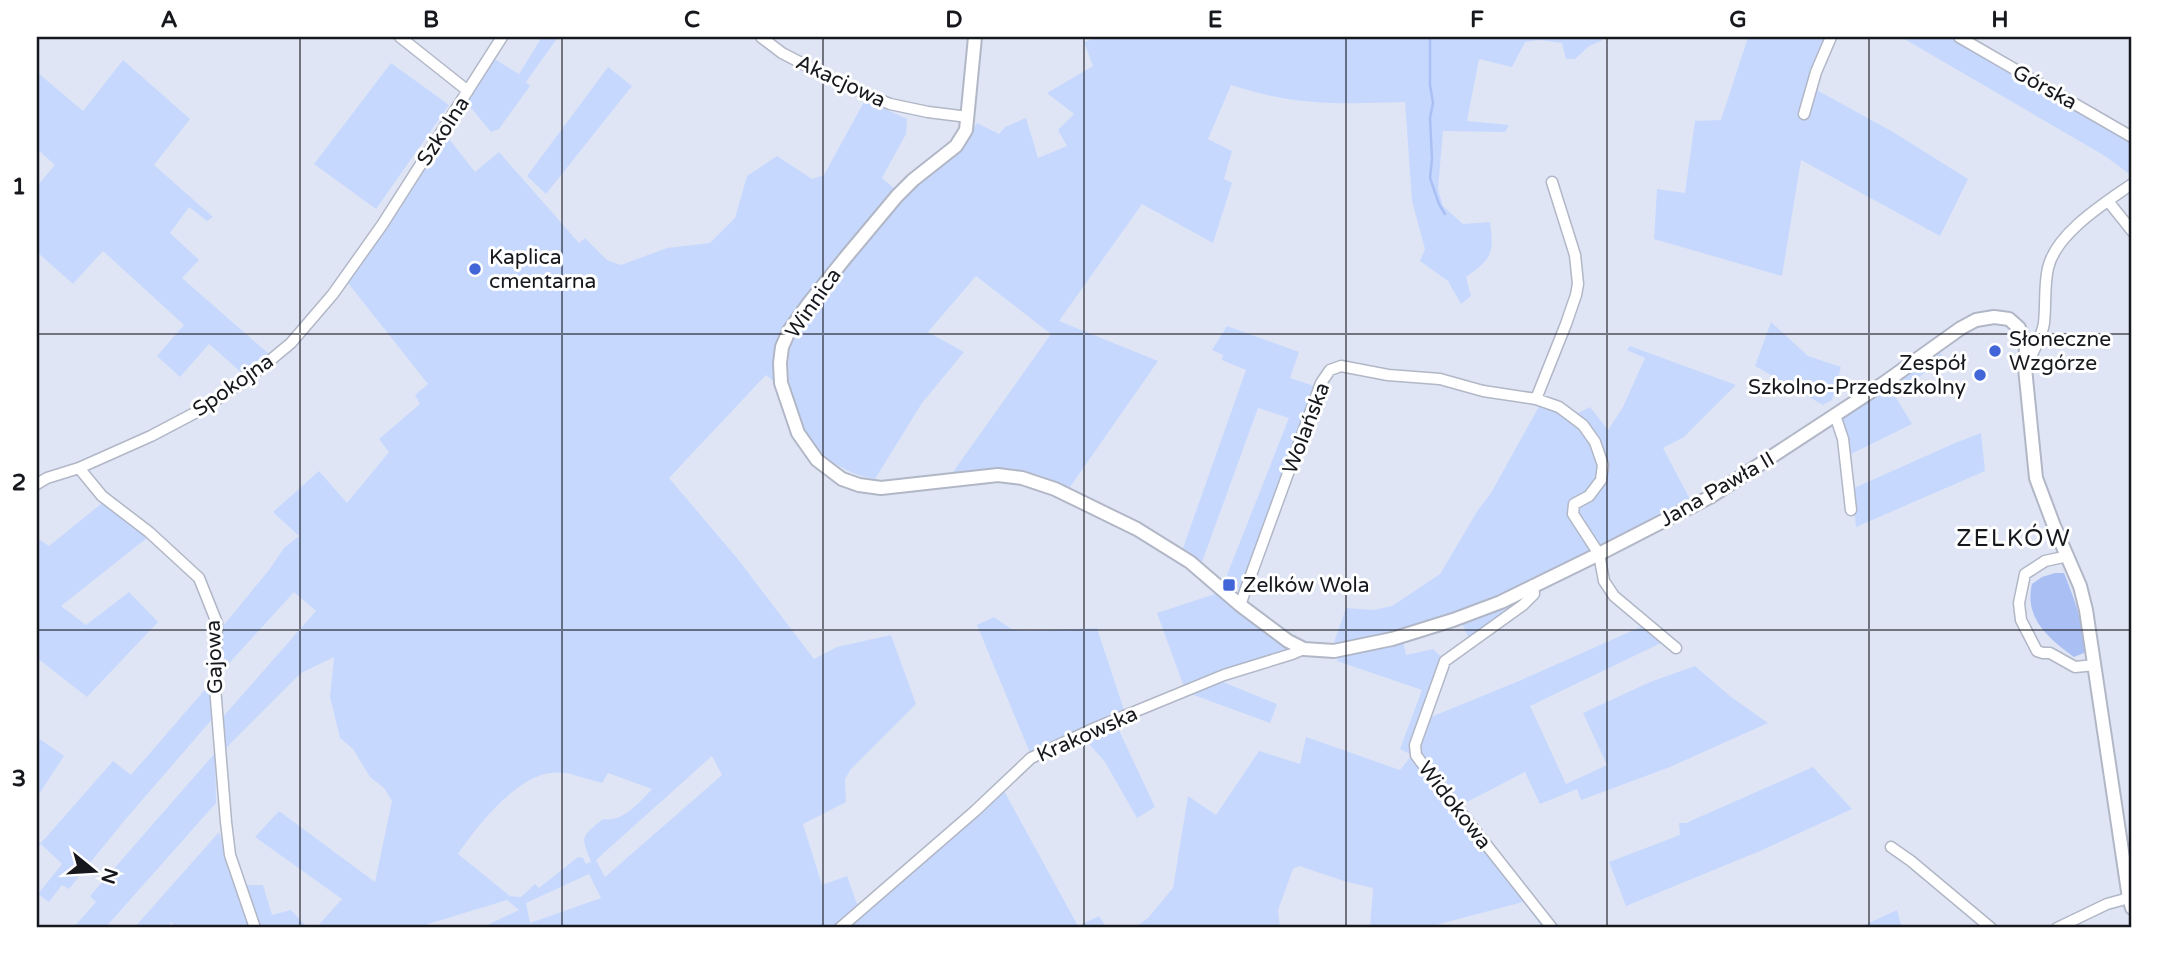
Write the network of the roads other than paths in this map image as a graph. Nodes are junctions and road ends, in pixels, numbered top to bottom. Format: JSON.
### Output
{"nodes":[{"id":1,"x":400,"y":37,"type":"edge"},
{"id":2,"x":502,"y":37,"type":"edge"},
{"id":3,"x":761,"y":37,"type":"edge"},
{"id":4,"x":975,"y":37,"type":"edge"},
{"id":5,"x":1831,"y":37,"type":"edge"},
{"id":6,"x":1959,"y":37,"type":"edge"},
{"id":7,"x":468,"y":91,"type":"junction"},
{"id":8,"x":1804,"y":114,"type":"dead end"},
{"id":9,"x":968,"y":117,"type":"junction"},
{"id":10,"x":2132,"y":136,"type":"edge"},
{"id":11,"x":1552,"y":182,"type":"dead end"},
{"id":12,"x":2132,"y":184,"type":"edge"},
{"id":13,"x":2108,"y":201,"type":"junction"},
{"id":14,"x":382,"y":225,"type":"joint"},
{"id":15,"x":2132,"y":231,"type":"edge"},
{"id":16,"x":2041,"y":332,"type":"junction"},
{"id":17,"x":2022,"y":337,"type":"junction"},
{"id":18,"x":2025,"y":368,"type":"junction"},
{"id":19,"x":1535,"y":400,"type":"junction"},
{"id":20,"x":1835,"y":415,"type":"junction"},
{"id":21,"x":79,"y":468,"type":"junction"},
{"id":22,"x":37,"y":484,"type":"edge"},
{"id":23,"x":1851,"y":510,"type":"dead end"},
{"id":24,"x":1599,"y":554,"type":"junction"},
{"id":25,"x":2068,"y":556,"type":"junction"},
{"id":26,"x":1190,"y":562,"type":"joint"},
{"id":27,"x":1532,"y":585,"type":"junction"},
{"id":28,"x":1240,"y":605,"type":"junction"},
{"id":29,"x":1676,"y":648,"type":"dead end"},
{"id":30,"x":1304,"y":649,"type":"junction"},
{"id":31,"x":2095,"y":665,"type":"junction"},
{"id":32,"x":1891,"y":847,"type":"dead end"},
{"id":33,"x":2130,"y":903,"type":"edge"},
{"id":34,"x":256,"y":928,"type":"edge"},
{"id":35,"x":840,"y":928,"type":"edge"},
{"id":36,"x":1552,"y":928,"type":"edge"},
{"id":37,"x":1991,"y":928,"type":"edge"},
{"id":38,"x":2057,"y":928,"type":"edge"}],
"edges":[{"from":1,"to":7,"type":"street"},
{"from":2,"to":7,"type":"street","name":"Szkolna"},
{"from":3,"to":9,"type":"street","name":"Akacjowa"},
{"from":4,"to":9,"type":"street","name":"Winnica"},
{"from":5,"to":8,"type":"street"},
{"from":6,"to":10,"type":"street","name":"Górska"},
{"from":7,"to":14,"type":"street","name":"Szkolna"},
{"from":9,"to":26,"type":"street","name":"Winnica"},
{"from":11,"to":19,"type":"street"},
{"from":12,"to":13,"type":"street"},
{"from":13,"to":15,"type":"street"},
{"from":13,"to":16,"type":"street"},
{"from":14,"to":21,"type":"street","name":"Spokojna"},
{"from":16,"to":17,"type":"street"},
{"from":16,"to":18,"type":"street"},
{"from":17,"to":18,"type":"street"},
{"from":17,"to":20,"type":"street","name":"Jana Pawła II"},
{"from":18,"to":25,"type":"street"},
{"from":19,"to":24,"type":"street","name":"Wolańska"},
{"from":19,"to":28,"type":"street","name":"Wolańska"},
{"from":20,"to":23,"type":"street"},
{"from":20,"to":24,"type":"street","name":"Jana Pawła II"},
{"from":21,"to":22,"type":"street","name":"Spokojna"},
{"from":21,"to":34,"type":"street","name":"Gajowa"},
{"from":24,"to":27,"type":"street","name":"Jana Pawła II"},
{"from":24,"to":29,"type":"street"},
{"from":25,"to":31,"type":"street"},
{"from":25,"to":31,"type":"street"},
{"from":26,"to":28,"type":"street","name":"Jana Pawła II"},
{"from":27,"to":30,"type":"street","name":"Jana Pawła II"},
{"from":27,"to":36,"type":"street","name":"Widokowa"},
{"from":28,"to":30,"type":"street","name":"Jana Pawła II"},
{"from":30,"to":35,"type":"street","name":"Krakowska"},
{"from":31,"to":33,"type":"street"},
{"from":32,"to":37,"type":"street"},
{"from":33,"to":38,"type":"street"}]}
